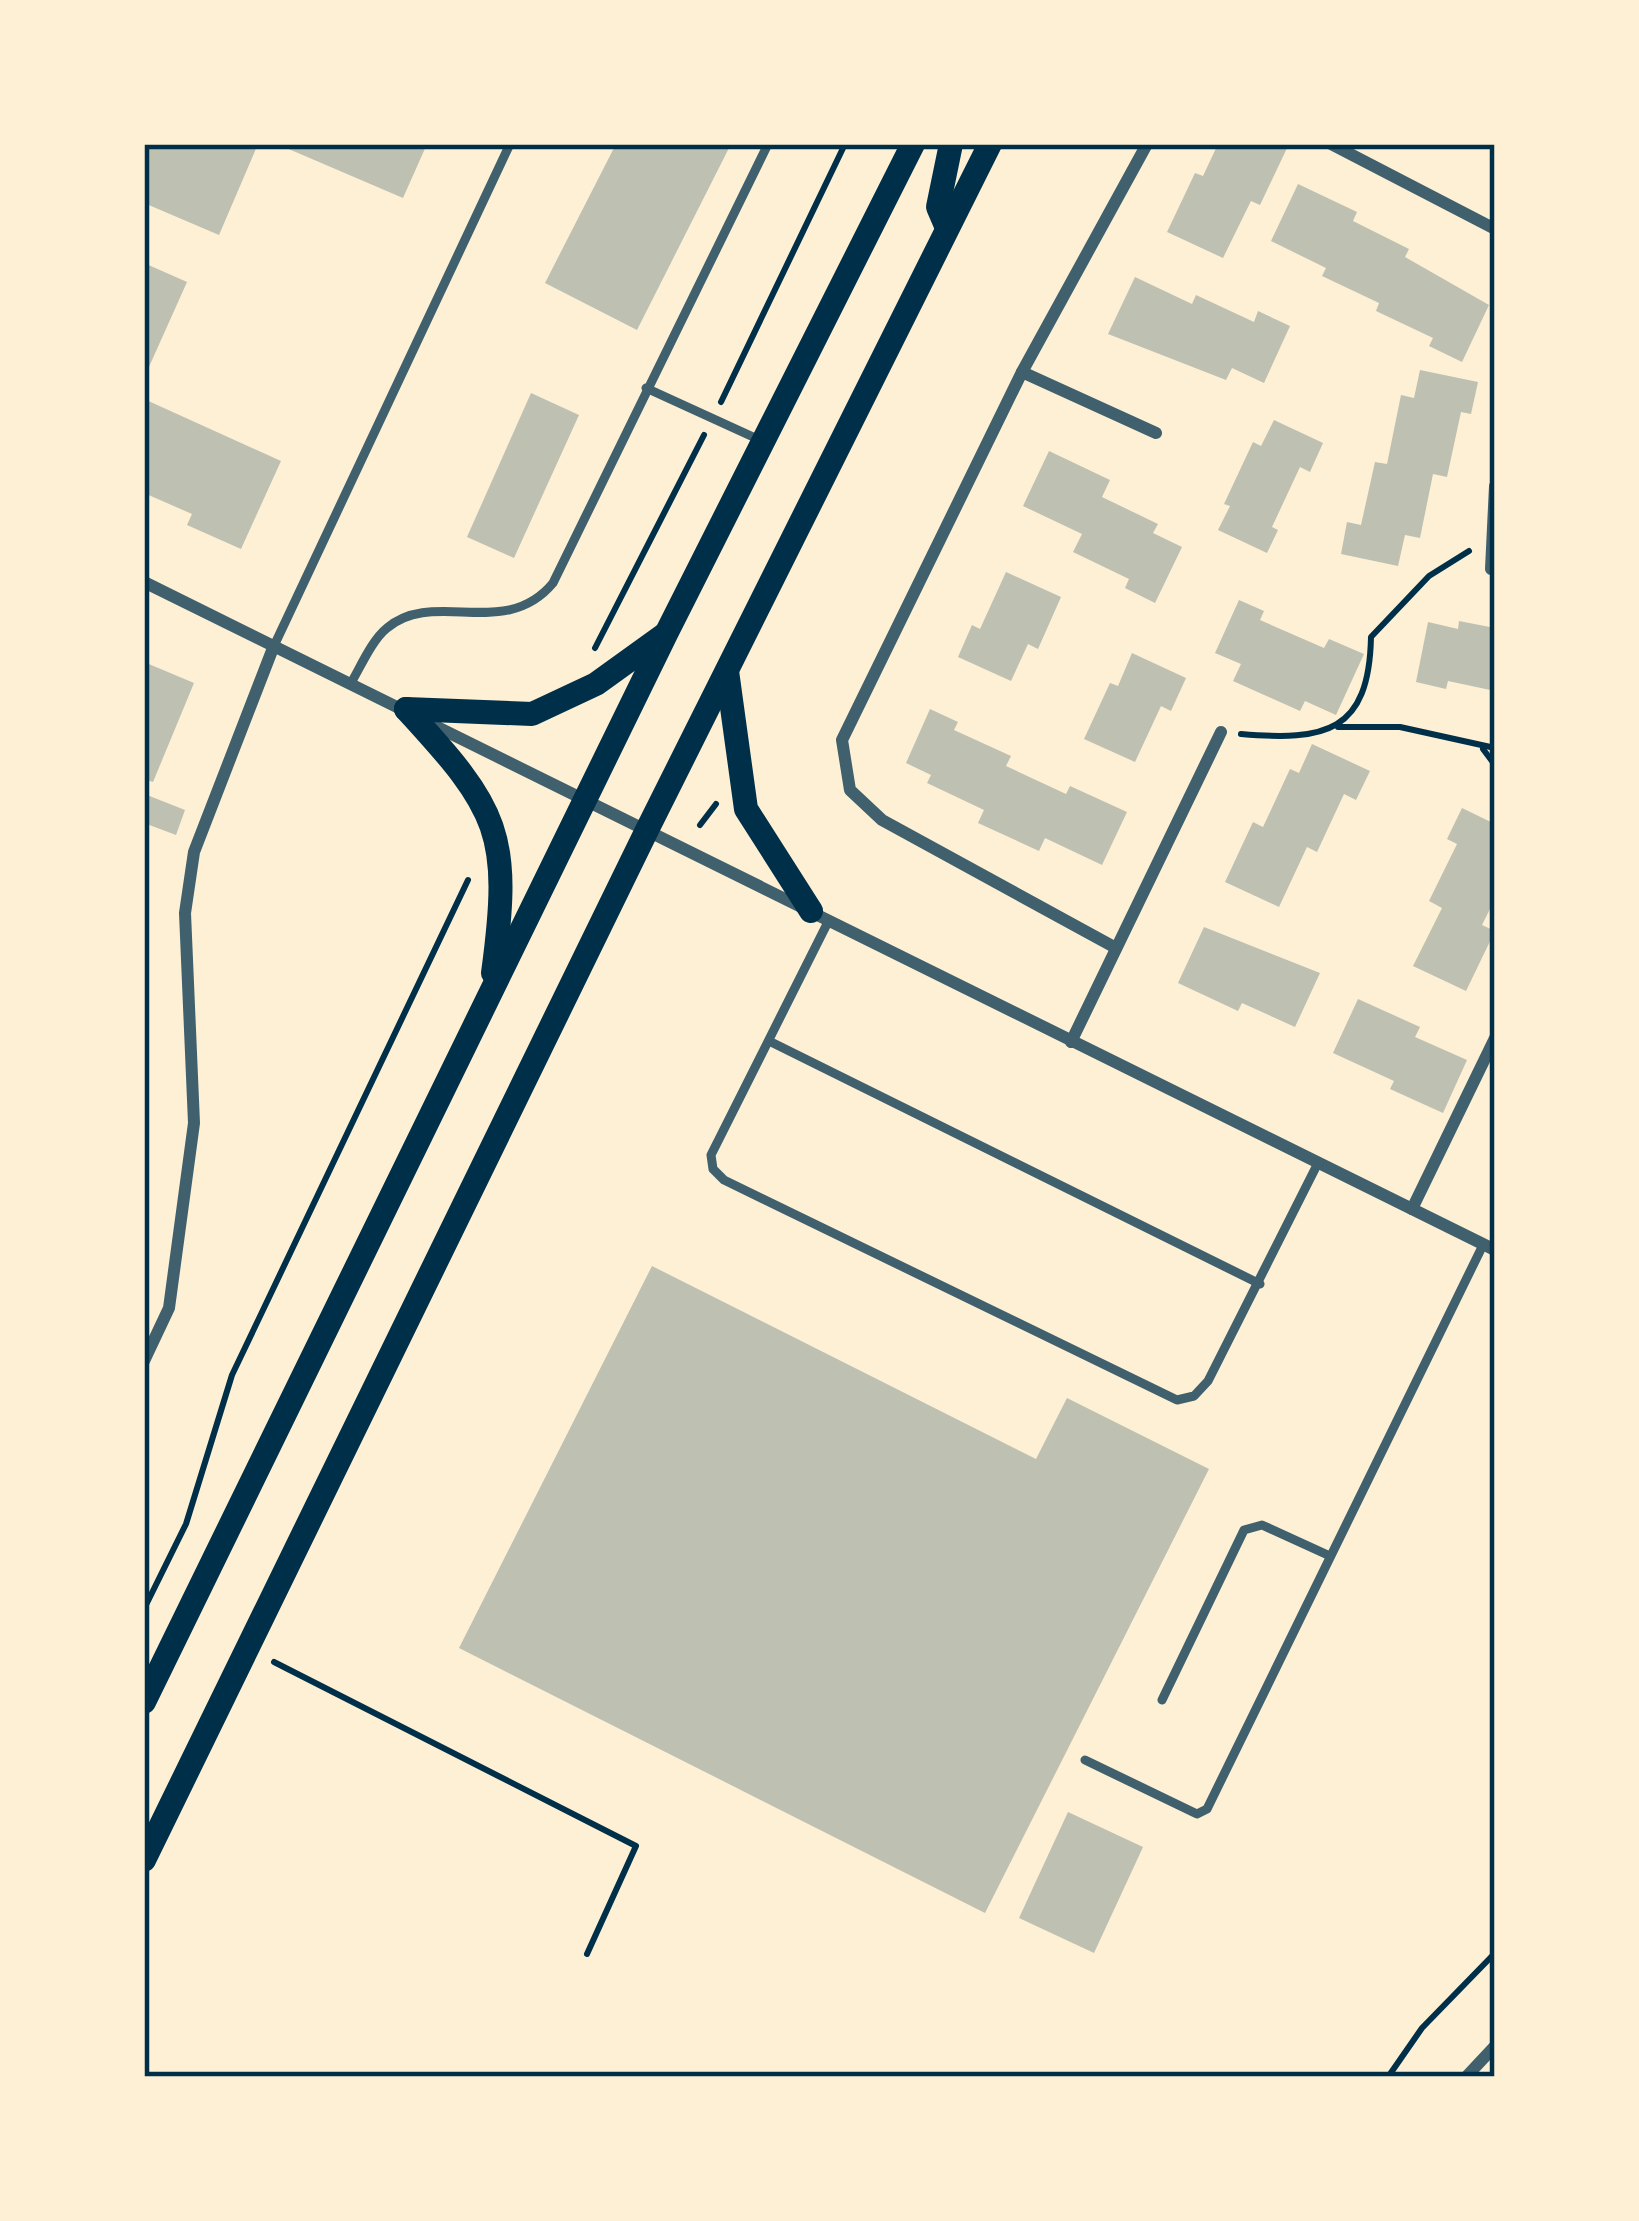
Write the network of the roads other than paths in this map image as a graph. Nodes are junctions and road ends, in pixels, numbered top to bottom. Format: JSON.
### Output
{"nodes":[{"id":1,"x":509,"y":144,"type":"edge"},
{"id":2,"x":768,"y":144,"type":"edge"},
{"id":3,"x":913,"y":144,"type":"edge"},
{"id":4,"x":951,"y":144,"type":"edge"},
{"id":5,"x":990,"y":144,"type":"edge"},
{"id":6,"x":1147,"y":144,"type":"edge"},
{"id":7,"x":1331,"y":144,"type":"edge"},
{"id":8,"x":947,"y":228,"type":"junction"},
{"id":9,"x":1495,"y":229,"type":"edge"},
{"id":10,"x":1022,"y":372,"type":"junction"},
{"id":11,"x":646,"y":388,"type":"junction"},
{"id":12,"x":1156,"y":433,"type":"dead end"},
{"id":13,"x":764,"y":442,"type":"junction"},
{"id":14,"x":1495,"y":486,"type":"edge"},
{"id":15,"x":1492,"y":537,"type":"edge"},
{"id":16,"x":1491,"y":569,"type":"dead end"},
{"id":17,"x":144,"y":582,"type":"edge"},
{"id":18,"x":666,"y":634,"type":"junction"},
{"id":19,"x":273,"y":648,"type":"junction"},
{"id":20,"x":727,"y":669,"type":"junction"},
{"id":21,"x":351,"y":683,"type":"junction"},
{"id":22,"x":406,"y":709,"type":"junction"},
{"id":23,"x":1221,"y":733,"type":"road end"},
{"id":24,"x":588,"y":798,"type":"junction"},
{"id":25,"x":647,"y":830,"type":"junction"},
{"id":26,"x":820,"y":916,"type":"junction"},
{"id":27,"x":1116,"y":948,"type":"junction"},
{"id":28,"x":490,"y":993,"type":"junction"},
{"id":29,"x":1495,"y":1038,"type":"edge"},
{"id":30,"x":769,"y":1041,"type":"junction"},
{"id":31,"x":1071,"y":1042,"type":"junction"},
{"id":32,"x":1318,"y":1163,"type":"junction"},
{"id":33,"x":1412,"y":1209,"type":"junction"},
{"id":34,"x":1489,"y":1247,"type":"edge"},
{"id":35,"x":1260,"y":1284,"type":"junction"},
{"id":36,"x":144,"y":1361,"type":"edge"},
{"id":37,"x":1330,"y":1556,"type":"junction"},
{"id":38,"x":1162,"y":1700,"type":"dead end"},
{"id":39,"x":144,"y":1702,"type":"edge"},
{"id":40,"x":1085,"y":1760,"type":"dead end"},
{"id":41,"x":144,"y":1860,"type":"edge"},
{"id":42,"x":1495,"y":2046,"type":"edge"},
{"id":43,"x":1466,"y":2077,"type":"edge"}],
"edges":[{"from":1,"to":19,"type":"lane"},
{"from":2,"to":11,"type":"lane"},
{"from":3,"to":13,"type":"main road"},
{"from":4,"to":8,"type":"main road"},
{"from":5,"to":8,"type":"main road"},
{"from":6,"to":10,"type":"street"},
{"from":7,"to":9,"type":"street"},
{"from":8,"to":20,"type":"main road"},
{"from":10,"to":12,"type":"street"},
{"from":10,"to":27,"type":"street"},
{"from":11,"to":13,"type":"lane"},
{"from":11,"to":21,"type":"lane"},
{"from":13,"to":18,"type":"main road"},
{"from":14,"to":15,"type":"street"},
{"from":15,"to":16,"type":"street"},
{"from":17,"to":19,"type":"street"},
{"from":18,"to":22,"type":"main road"},
{"from":18,"to":24,"type":"main road"},
{"from":19,"to":21,"type":"street"},
{"from":19,"to":36,"type":"street"},
{"from":20,"to":25,"type":"main road"},
{"from":20,"to":26,"type":"main road"},
{"from":21,"to":22,"type":"street"},
{"from":22,"to":24,"type":"street"},
{"from":22,"to":28,"type":"main road"},
{"from":23,"to":27,"type":"street"},
{"from":24,"to":25,"type":"street"},
{"from":24,"to":28,"type":"main road"},
{"from":25,"to":26,"type":"street"},
{"from":25,"to":41,"type":"main road"},
{"from":26,"to":30,"type":"lane"},
{"from":26,"to":31,"type":"street"},
{"from":27,"to":31,"type":"street"},
{"from":28,"to":39,"type":"main road"},
{"from":29,"to":33,"type":"street"},
{"from":30,"to":35,"type":"lane"},
{"from":30,"to":35,"type":"lane"},
{"from":31,"to":32,"type":"street"},
{"from":32,"to":33,"type":"street"},
{"from":32,"to":35,"type":"lane"},
{"from":33,"to":34,"type":"street"},
{"from":34,"to":37,"type":"lane"},
{"from":37,"to":38,"type":"lane"},
{"from":37,"to":40,"type":"lane"},
{"from":42,"to":43,"type":"street"}]}
